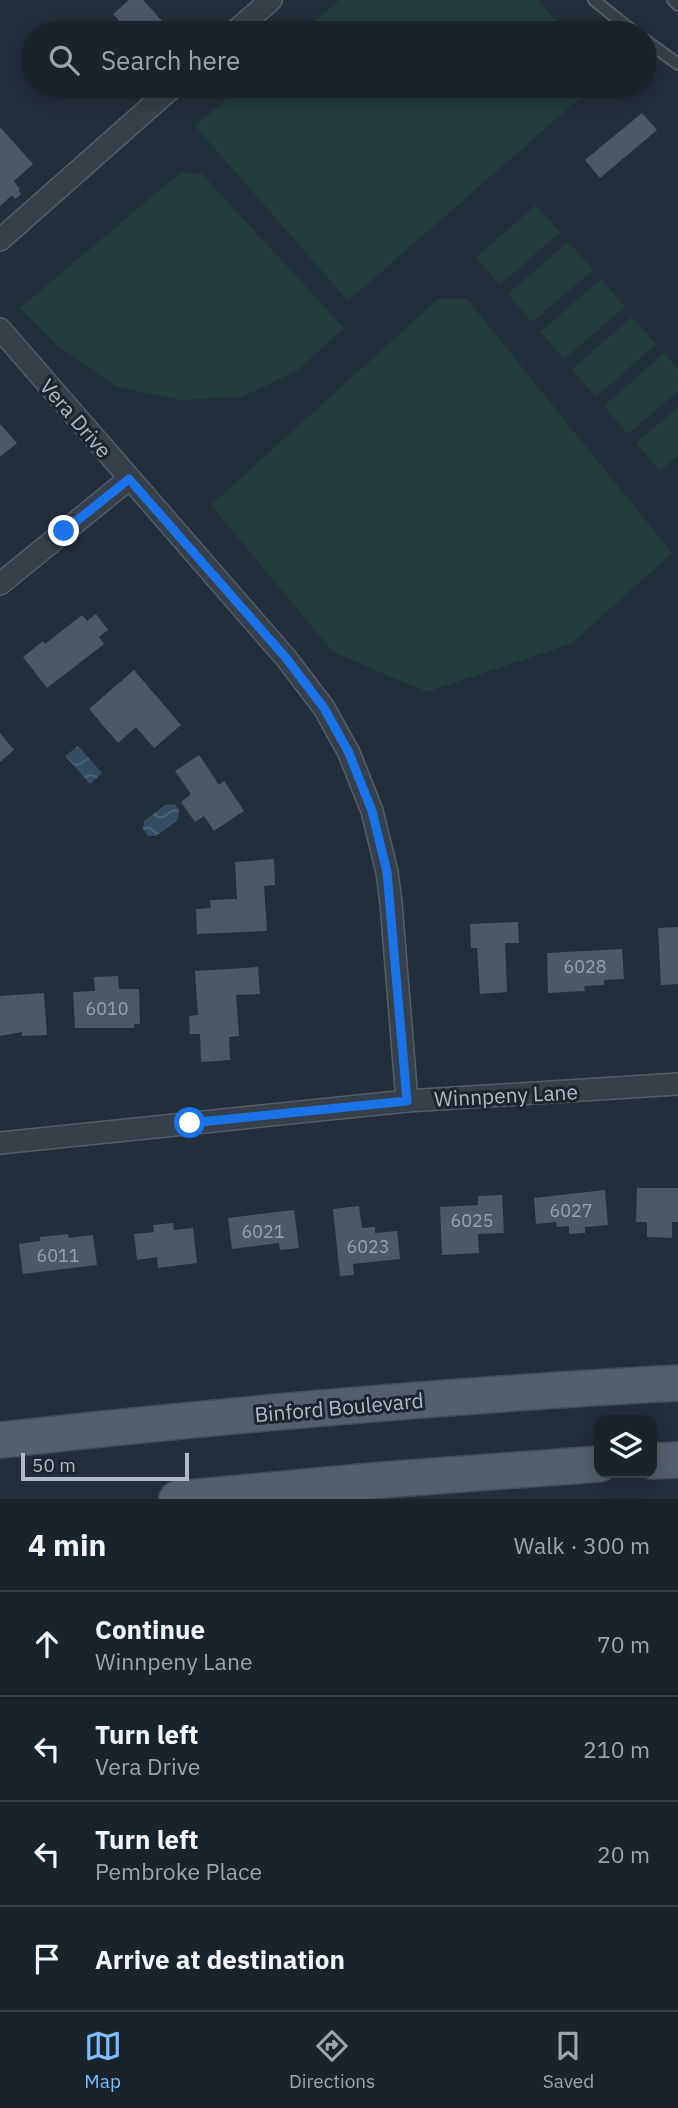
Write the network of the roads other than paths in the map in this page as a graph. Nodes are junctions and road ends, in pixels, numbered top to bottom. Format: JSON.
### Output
{"nodes":[{"id":1,"x":271,"y":0,"type":"edge"},
{"id":2,"x":594,"y":0,"type":"edge"},
{"id":3,"x":673,"y":0,"type":"edge"},
{"id":4,"x":678,"y":5,"type":"edge"},
{"id":5,"x":247,"y":21,"type":"edge"},
{"id":6,"x":620,"y":21,"type":"edge"},
{"id":7,"x":657,"y":49,"type":"edge"},
{"id":8,"x":678,"y":64,"type":"edge"},
{"id":9,"x":160,"y":98,"type":"edge"},
{"id":10,"x":0,"y":240,"type":"edge"},
{"id":11,"x":0,"y":329,"type":"edge"},
{"id":12,"x":129,"y":479,"type":"junction"},
{"id":13,"x":0,"y":584,"type":"edge"},
{"id":14,"x":678,"y":1084,"type":"edge"},
{"id":15,"x":407,"y":1101,"type":"junction"},
{"id":16,"x":0,"y":1143,"type":"edge"},
{"id":17,"x":678,"y":1383,"type":"edge"},
{"id":18,"x":0,"y":1440,"type":"edge"},
{"id":19,"x":678,"y":1460,"type":"edge"},
{"id":20,"x":657,"y":1461,"type":"edge"},
{"id":21,"x":594,"y":1464,"type":"edge"},
{"id":22,"x":177,"y":1499,"type":"edge"}],
"edges":[{"from":1,"to":5,"type":"street"},
{"from":2,"to":6,"type":"lane"},
{"from":3,"to":4,"type":"lane"},
{"from":7,"to":8,"type":"lane"},
{"from":9,"to":10,"type":"street"},
{"from":11,"to":12,"type":"street","name":"Vera Drive"},
{"from":12,"to":13,"type":"street"},
{"from":12,"to":15,"type":"street","name":"Vera Drive"},
{"from":14,"to":15,"type":"street","name":"Winnpeny Lane"},
{"from":15,"to":16,"type":"street","name":"Winnpeny Lane"},
{"from":17,"to":18,"type":"main road","name":"Binford Boulevard"},
{"from":19,"to":20,"type":"main road"},
{"from":21,"to":22,"type":"main road"}]}
